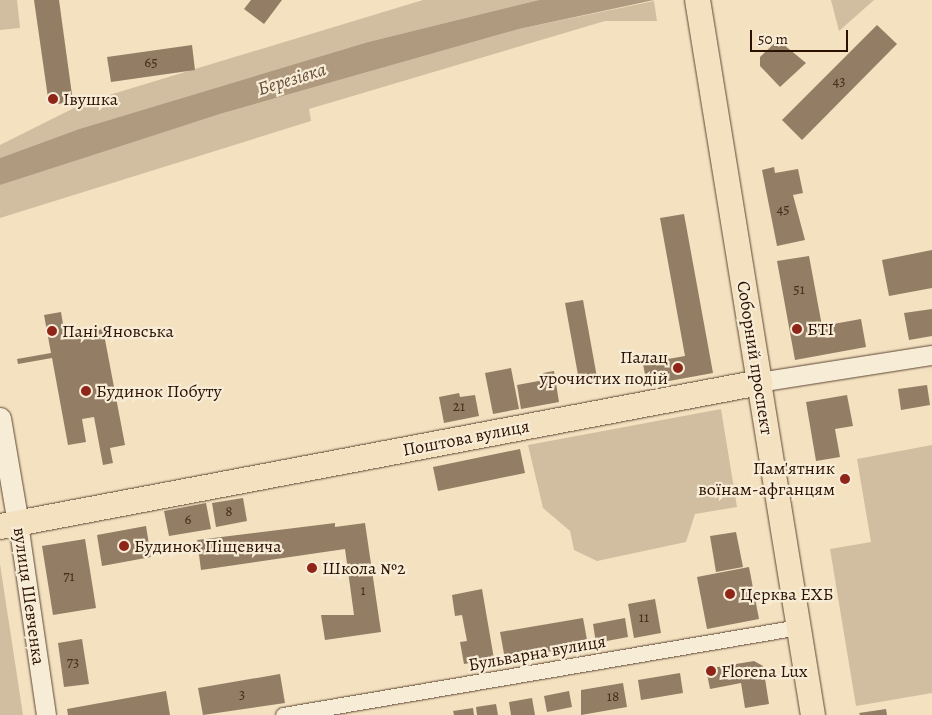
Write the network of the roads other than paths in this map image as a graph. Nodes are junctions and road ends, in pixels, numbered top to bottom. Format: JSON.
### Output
{"nodes":[{"id":1,"x":698,"y":8,"type":"edge"},
{"id":2,"x":932,"y":355,"type":"edge"},
{"id":3,"x":759,"y":382,"type":"junction"},
{"id":4,"x":0,"y":418,"type":"edge"},
{"id":5,"x":9,"y":524,"type":"edge"},
{"id":6,"x":799,"y":627,"type":"junction"},
{"id":7,"x":303,"y":713,"type":"edge"},
{"id":8,"x":46,"y":715,"type":"edge"},
{"id":9,"x":282,"y":715,"type":"edge"},
{"id":10,"x":813,"y":715,"type":"edge"}],
"edges":[{"from":1,"to":3,"type":"highway","name":"Соборний проспект"},
{"from":2,"to":3,"type":"street","name":"Поштова вулиця"},
{"from":3,"to":5,"type":"highway","name":"Поштова вулиця"},
{"from":3,"to":6,"type":"main road","name":"Соборний проспект"},
{"from":4,"to":5,"type":"main road","name":"вулиця Шевченка"},
{"from":5,"to":8,"type":"street","name":"вулиця Шевченка"},
{"from":6,"to":7,"type":"street","name":"Бульварна вулиця"},
{"from":6,"to":10,"type":"main road","name":"Соборний проспект"},
{"from":7,"to":9,"type":"street","name":"Бульварна вулиця"}]}
